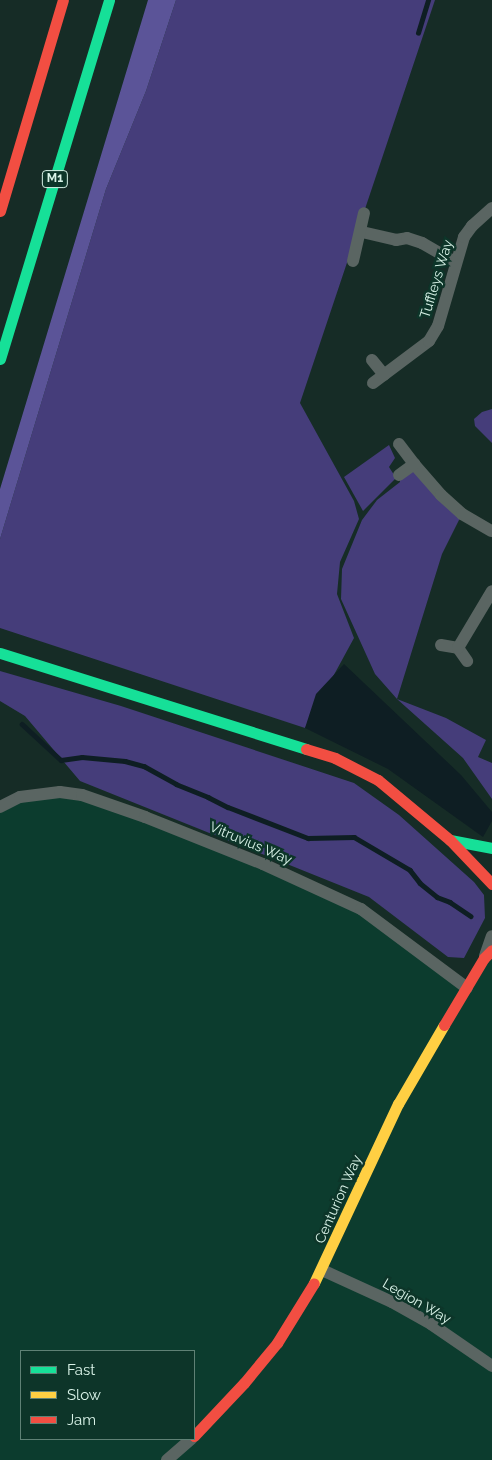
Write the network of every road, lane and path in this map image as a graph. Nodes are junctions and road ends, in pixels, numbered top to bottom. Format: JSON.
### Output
{"nodes":[{"id":1,"x":63,"y":0,"type":"edge"},
{"id":2,"x":110,"y":0,"type":"edge"},
{"id":3,"x":492,"y":208,"type":"edge"},
{"id":4,"x":0,"y":211,"type":"edge"},
{"id":5,"x":364,"y":213,"type":"dead end"},
{"id":6,"x":362,"y":232,"type":"junction"},
{"id":7,"x":354,"y":261,"type":"dead end"},
{"id":8,"x":456,"y":263,"type":"junction"},
{"id":9,"x":0,"y":359,"type":"edge"},
{"id":10,"x":372,"y":360,"type":"dead end"},
{"id":11,"x":399,"y":444,"type":"dead end"},
{"id":12,"x":414,"y":464,"type":"junction"},
{"id":13,"x":399,"y":475,"type":"dead end"},
{"id":14,"x":492,"y":531,"type":"edge"},
{"id":15,"x":492,"y":591,"type":"edge"},
{"id":16,"x":441,"y":645,"type":"dead end"},
{"id":17,"x":458,"y":648,"type":"junction"},
{"id":18,"x":0,"y":653,"type":"edge"},
{"id":19,"x":467,"y":661,"type":"dead end"},
{"id":20,"x":0,"y":807,"type":"edge"},
{"id":21,"x":450,"y":840,"type":"junction"},
{"id":22,"x":492,"y":848,"type":"edge"},
{"id":23,"x":492,"y":884,"type":"edge"},
{"id":24,"x":492,"y":936,"type":"edge"},
{"id":25,"x":488,"y":954,"type":"edge"},
{"id":26,"x":467,"y":988,"type":"junction"},
{"id":27,"x":322,"y":1270,"type":"junction"},
{"id":28,"x":492,"y":1366,"type":"edge"},
{"id":29,"x":195,"y":1435,"type":"edge"},
{"id":30,"x":190,"y":1440,"type":"edge"},
{"id":31,"x":167,"y":1460,"type":"edge"}],
"edges":[{"from":1,"to":4,"type":"main road"},
{"from":2,"to":9,"type":"main road","number":"M1"},
{"from":3,"to":8,"type":"street","name":"Tuffleys Way"},
{"from":5,"to":6,"type":"street"},
{"from":6,"to":7,"type":"street"},
{"from":6,"to":8,"type":"street"},
{"from":8,"to":10,"type":"street","name":"Tuffleys Way"},
{"from":11,"to":12,"type":"street"},
{"from":12,"to":13,"type":"street"},
{"from":12,"to":14,"type":"street"},
{"from":15,"to":17,"type":"street"},
{"from":16,"to":17,"type":"street"},
{"from":17,"to":19,"type":"street"},
{"from":18,"to":21,"type":"main road"},
{"from":20,"to":26,"type":"street","name":"Vitruvius Way"},
{"from":21,"to":22,"type":"main road"},
{"from":21,"to":23,"type":"main road"},
{"from":24,"to":25,"type":"street","name":"Centurion Way"},
{"from":25,"to":26,"type":"main road","name":"Centurion Way"},
{"from":26,"to":27,"type":"main road","name":"Centurion Way"},
{"from":27,"to":28,"type":"street","name":"Legion Way"},
{"from":27,"to":29,"type":"main road","name":"Centurion Way"},
{"from":30,"to":31,"type":"street"}]}
